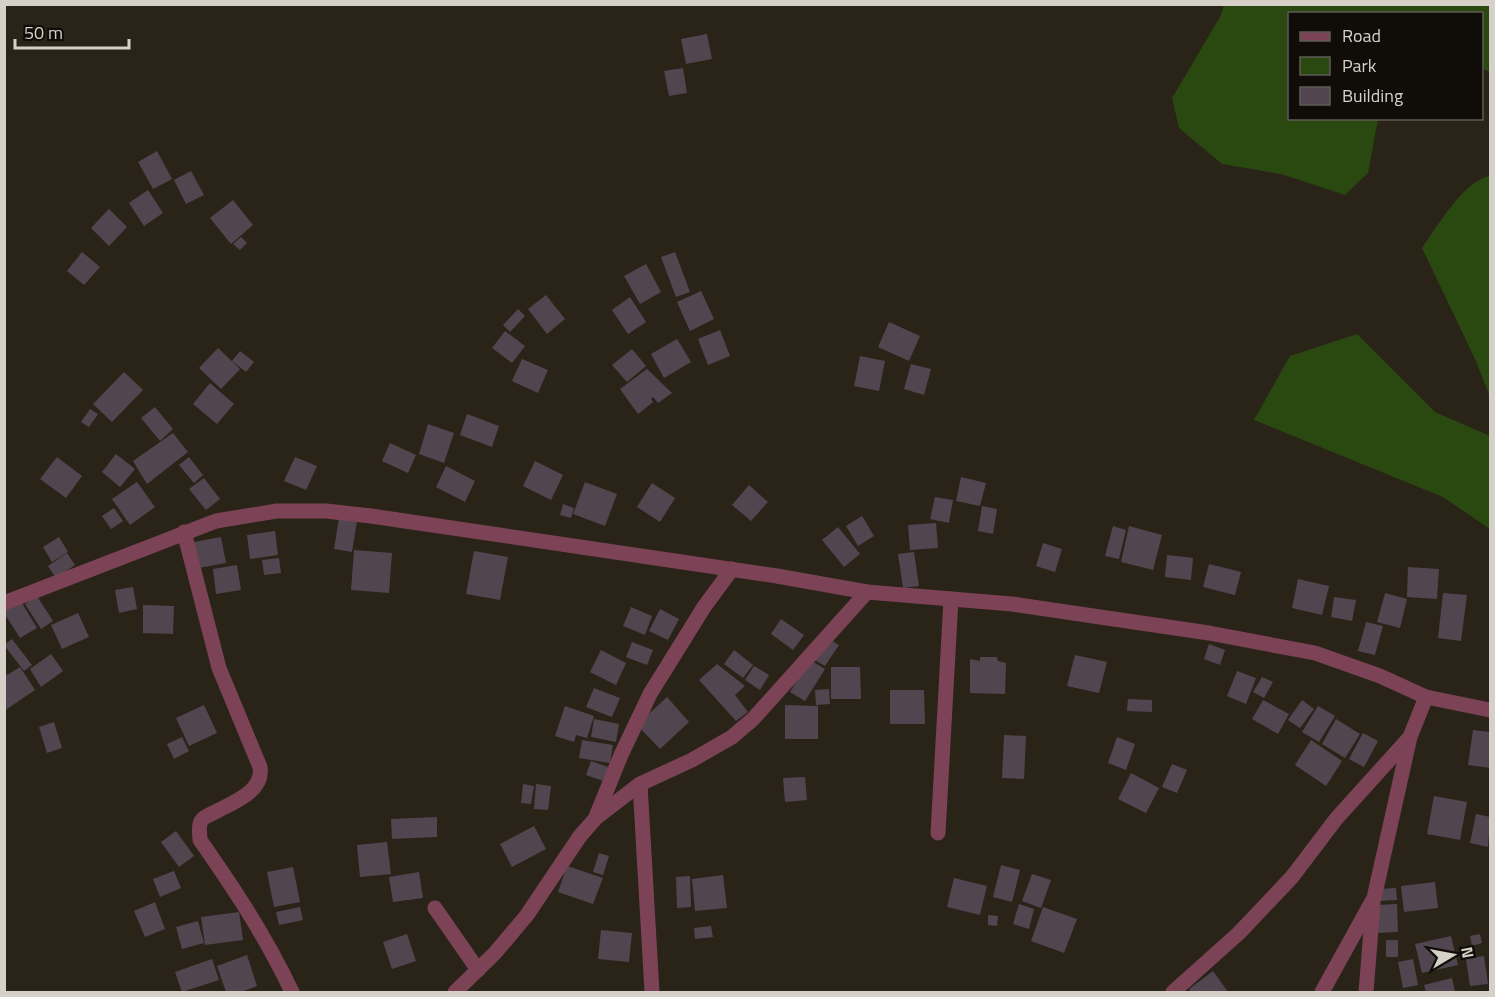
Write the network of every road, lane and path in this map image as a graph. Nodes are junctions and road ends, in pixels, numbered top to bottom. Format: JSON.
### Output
{"nodes":[{"id":1,"x":184,"y":532,"type":"junction"},
{"id":2,"x":732,"y":569,"type":"junction"},
{"id":3,"x":867,"y":592,"type":"junction"},
{"id":4,"x":951,"y":599,"type":"junction"},
{"id":5,"x":4,"y":603,"type":"edge"},
{"id":6,"x":1426,"y":698,"type":"junction"},
{"id":7,"x":1491,"y":710,"type":"edge"},
{"id":8,"x":1410,"y":737,"type":"junction"},
{"id":9,"x":640,"y":784,"type":"junction"},
{"id":10,"x":595,"y":819,"type":"junction"},
{"id":11,"x":938,"y":834,"type":"dead end"},
{"id":12,"x":1374,"y":898,"type":"junction"},
{"id":13,"x":435,"y":908,"type":"dead end"},
{"id":14,"x":478,"y":970,"type":"junction"},
{"id":15,"x":292,"y":993,"type":"edge"},
{"id":16,"x":455,"y":993,"type":"edge"},
{"id":17,"x":652,"y":993,"type":"edge"},
{"id":18,"x":1173,"y":993,"type":"edge"},
{"id":19,"x":1322,"y":993,"type":"edge"},
{"id":20,"x":1366,"y":993,"type":"edge"}],
"edges":[{"from":1,"to":2,"type":"street"},
{"from":1,"to":5,"type":"street"},
{"from":1,"to":15,"type":"street"},
{"from":2,"to":3,"type":"street"},
{"from":2,"to":10,"type":"street"},
{"from":3,"to":4,"type":"street"},
{"from":3,"to":9,"type":"street"},
{"from":4,"to":6,"type":"street"},
{"from":4,"to":11,"type":"street"},
{"from":6,"to":7,"type":"street"},
{"from":6,"to":8,"type":"street"},
{"from":8,"to":12,"type":"street"},
{"from":8,"to":18,"type":"street"},
{"from":9,"to":10,"type":"street"},
{"from":9,"to":17,"type":"street"},
{"from":10,"to":14,"type":"street"},
{"from":12,"to":19,"type":"street"},
{"from":12,"to":20,"type":"street"},
{"from":13,"to":14,"type":"street"},
{"from":14,"to":16,"type":"street"}]}
